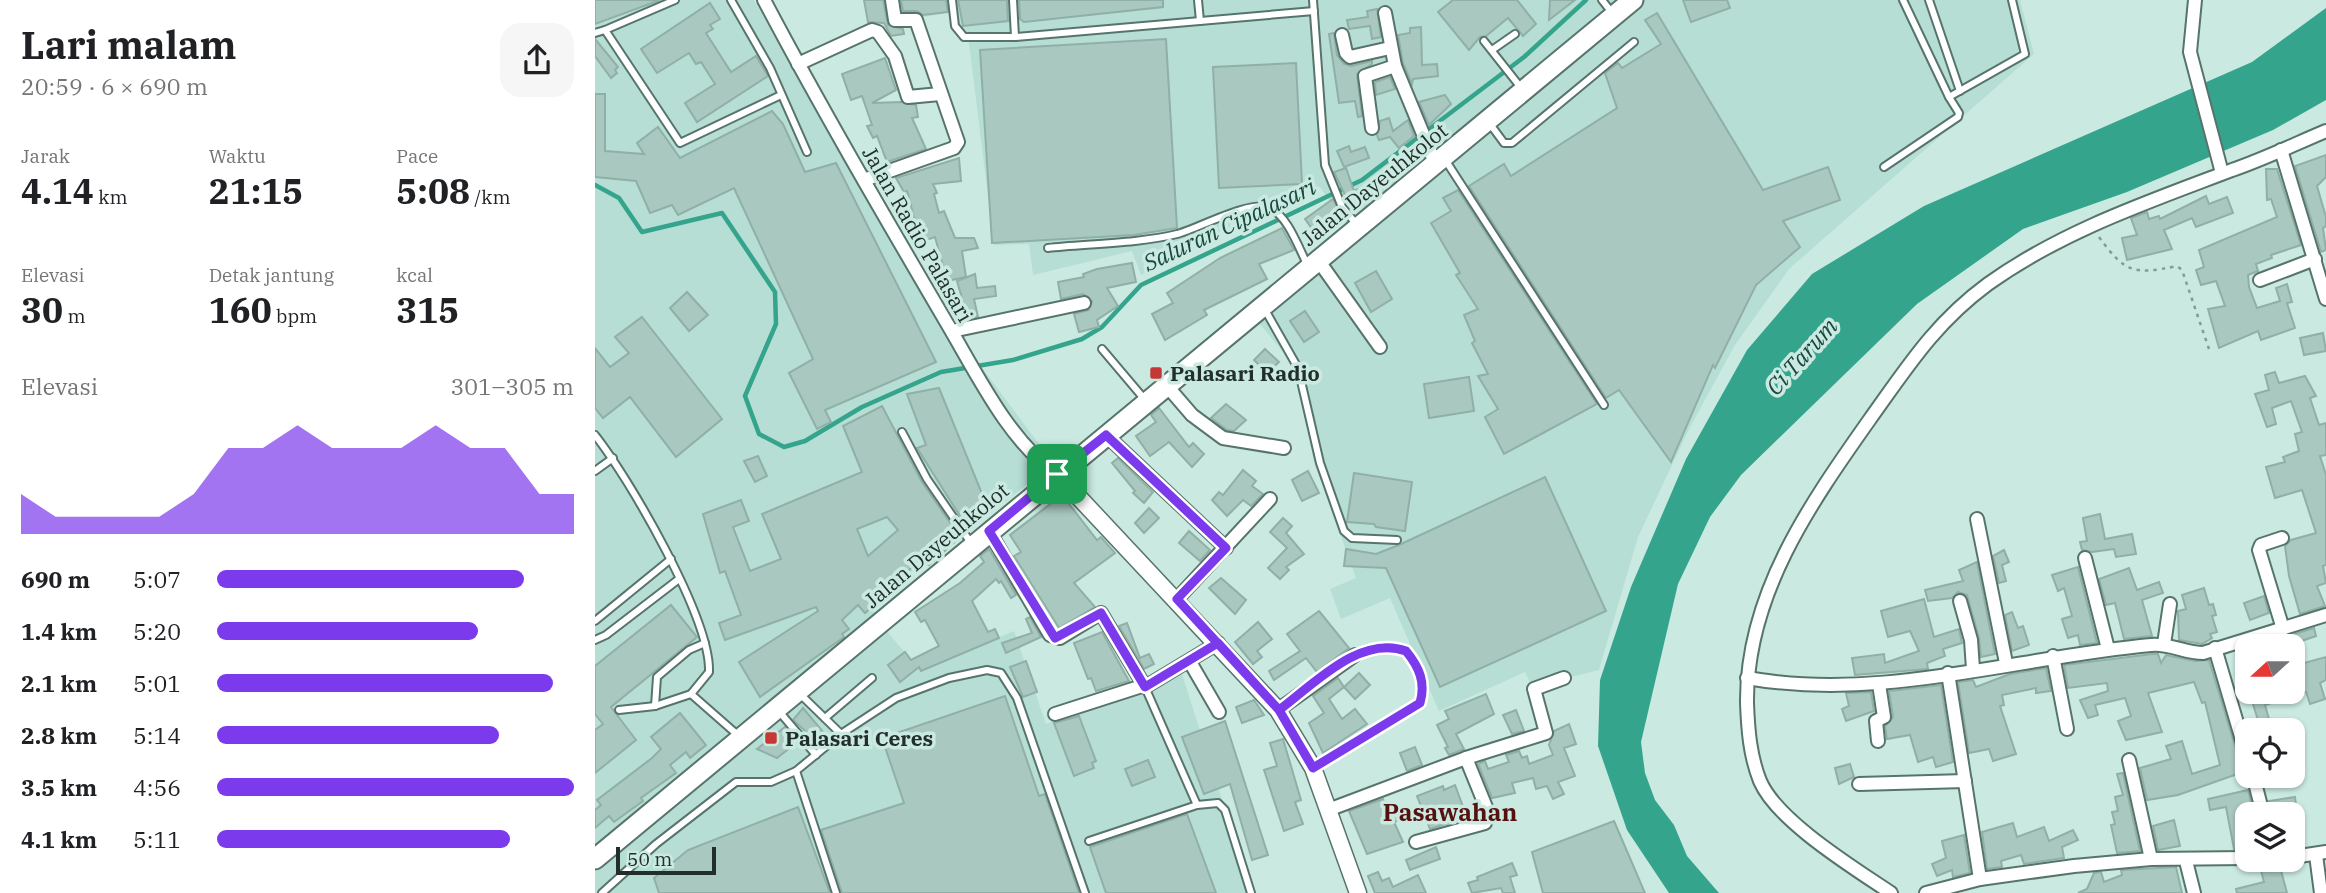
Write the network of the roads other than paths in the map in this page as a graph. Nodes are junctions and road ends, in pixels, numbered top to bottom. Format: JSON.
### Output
{"nodes":[{"id":1,"x":675,"y":0,"type":"edge"},
{"id":2,"x":731,"y":0,"type":"edge"},
{"id":3,"x":764,"y":0,"type":"edge"},
{"id":4,"x":892,"y":0,"type":"edge"},
{"id":5,"x":952,"y":0,"type":"edge"},
{"id":6,"x":1013,"y":0,"type":"edge"},
{"id":7,"x":1198,"y":0,"type":"edge"},
{"id":8,"x":1313,"y":0,"type":"edge"},
{"id":9,"x":1633,"y":0,"type":"edge"},
{"id":10,"x":1903,"y":0,"type":"edge"},
{"id":11,"x":1929,"y":0,"type":"edge"},
{"id":12,"x":2012,"y":0,"type":"edge"},
{"id":13,"x":2196,"y":0,"type":"edge"},
{"id":14,"x":1607,"y":7,"type":"edge"},
{"id":15,"x":1314,"y":11,"type":"junction"},
{"id":16,"x":1385,"y":13,"type":"dead end"},
{"id":17,"x":1200,"y":20,"type":"junction"},
{"id":18,"x":605,"y":30,"type":"junction"},
{"id":19,"x":595,"y":33,"type":"edge"},
{"id":20,"x":1514,"y":34,"type":"dead end"},
{"id":21,"x":1342,"y":35,"type":"dead end"},
{"id":22,"x":1015,"y":37,"type":"junction"},
{"id":23,"x":1484,"y":41,"type":"dead end"},
{"id":24,"x":1635,"y":42,"type":"dead end"},
{"id":25,"x":1390,"y":48,"type":"junction"},
{"id":26,"x":1492,"y":50,"type":"junction"},
{"id":27,"x":798,"y":64,"type":"junction"},
{"id":28,"x":1395,"y":66,"type":"junction"},
{"id":29,"x":1518,"y":84,"type":"junction"},
{"id":30,"x":1960,"y":91,"type":"junction"},
{"id":31,"x":940,"y":94,"type":"junction"},
{"id":32,"x":781,"y":95,"type":"junction"},
{"id":33,"x":1949,"y":97,"type":"junction"},
{"id":34,"x":1487,"y":120,"type":"junction"},
{"id":35,"x":1372,"y":128,"type":"dead end"},
{"id":36,"x":2326,"y":131,"type":"edge"},
{"id":37,"x":2281,"y":149,"type":"junction"},
{"id":38,"x":807,"y":152,"type":"dead end"},
{"id":39,"x":1439,"y":160,"type":"junction"},
{"id":40,"x":1884,"y":167,"type":"dead end"},
{"id":41,"x":2222,"y":173,"type":"junction"},
{"id":42,"x":864,"y":180,"type":"junction"},
{"id":43,"x":1359,"y":226,"type":"junction"},
{"id":44,"x":1048,"y":248,"type":"dead end"},
{"id":45,"x":2315,"y":259,"type":"junction"},
{"id":46,"x":1313,"y":263,"type":"junction"},
{"id":47,"x":2260,"y":280,"type":"dead end"},
{"id":48,"x":2326,"y":299,"type":"edge"},
{"id":49,"x":1084,"y":303,"type":"dead end"},
{"id":50,"x":1262,"y":305,"type":"junction"},
{"id":51,"x":953,"y":331,"type":"junction"},
{"id":52,"x":1380,"y":346,"type":"dead end"},
{"id":53,"x":1102,"y":349,"type":"dead end"},
{"id":54,"x":1167,"y":386,"type":"junction"},
{"id":55,"x":1147,"y":402,"type":"junction"},
{"id":56,"x":1604,"y":405,"type":"dead end"},
{"id":57,"x":902,"y":432,"type":"dead end"},
{"id":58,"x":595,"y":435,"type":"edge"},
{"id":59,"x":1106,"y":435,"type":"junction"},
{"id":60,"x":1284,"y":448,"type":"dead end"},
{"id":61,"x":613,"y":458,"type":"junction"},
{"id":62,"x":595,"y":471,"type":"edge"},
{"id":63,"x":1057,"y":474,"type":"junction"},
{"id":64,"x":1270,"y":499,"type":"dead end"},
{"id":65,"x":1977,"y":519,"type":"dead end"},
{"id":66,"x":989,"y":531,"type":"junction"},
{"id":67,"x":2282,"y":538,"type":"dead end"},
{"id":68,"x":1397,"y":540,"type":"dead end"},
{"id":69,"x":972,"y":545,"type":"junction"},
{"id":70,"x":1226,"y":548,"type":"junction"},
{"id":71,"x":2085,"y":558,"type":"dead end"},
{"id":72,"x":671,"y":559,"type":"junction"},
{"id":73,"x":679,"y":579,"type":"junction"},
{"id":74,"x":1177,"y":599,"type":"junction"},
{"id":75,"x":1960,"y":601,"type":"dead end"},
{"id":76,"x":2170,"y":604,"type":"dead end"},
{"id":77,"x":2326,"y":615,"type":"edge"},
{"id":78,"x":595,"y":621,"type":"edge"},
{"id":79,"x":2283,"y":629,"type":"junction"},
{"id":80,"x":595,"y":639,"type":"edge"},
{"id":81,"x":705,"y":643,"type":"junction"},
{"id":82,"x":1218,"y":643,"type":"junction"},
{"id":83,"x":2164,"y":644,"type":"junction"},
{"id":84,"x":2215,"y":648,"type":"junction"},
{"id":85,"x":2108,"y":649,"type":"junction"},
{"id":86,"x":1355,"y":655,"type":"joint"},
{"id":87,"x":2053,"y":656,"type":"junction"},
{"id":88,"x":1190,"y":662,"type":"junction"},
{"id":89,"x":2006,"y":663,"type":"junction"},
{"id":90,"x":1973,"y":669,"type":"junction"},
{"id":91,"x":1948,"y":673,"type":"junction"},
{"id":92,"x":872,"y":678,"type":"dead end"},
{"id":93,"x":1565,"y":678,"type":"dead end"},
{"id":94,"x":1747,"y":678,"type":"junction"},
{"id":95,"x":1879,"y":684,"type":"junction"},
{"id":96,"x":1143,"y":686,"type":"junction"},
{"id":97,"x":797,"y":691,"type":"junction"},
{"id":98,"x":691,"y":694,"type":"junction"},
{"id":99,"x":655,"y":706,"type":"junction"},
{"id":100,"x":776,"y":708,"type":"junction"},
{"id":101,"x":619,"y":710,"type":"dead end"},
{"id":102,"x":1279,"y":710,"type":"junction"},
{"id":103,"x":1219,"y":712,"type":"dead end"},
{"id":104,"x":1055,"y":714,"type":"dead end"},
{"id":105,"x":825,"y":718,"type":"junction"},
{"id":106,"x":2236,"y":718,"type":"edge"},
{"id":107,"x":2067,"y":729,"type":"dead end"},
{"id":108,"x":841,"y":734,"type":"junction"},
{"id":109,"x":741,"y":738,"type":"junction"},
{"id":110,"x":1878,"y":741,"type":"dead end"},
{"id":111,"x":816,"y":755,"type":"junction"},
{"id":112,"x":1466,"y":758,"type":"junction"},
{"id":113,"x":2129,"y":760,"type":"dead end"},
{"id":114,"x":1313,"y":768,"type":"junction"},
{"id":115,"x":796,"y":771,"type":"junction"},
{"id":116,"x":1965,"y":781,"type":"junction"},
{"id":117,"x":1859,"y":784,"type":"dead end"},
{"id":118,"x":1197,"y":805,"type":"junction"},
{"id":119,"x":1328,"y":810,"type":"junction"},
{"id":120,"x":1089,"y":841,"type":"dead end"},
{"id":121,"x":1416,"y":842,"type":"dead end"},
{"id":122,"x":2321,"y":854,"type":"edge"},
{"id":123,"x":595,"y":859,"type":"edge"},
{"id":124,"x":2151,"y":859,"type":"junction"},
{"id":125,"x":2235,"y":859,"type":"edge"},
{"id":126,"x":2186,"y":861,"type":"junction"},
{"id":127,"x":1980,"y":879,"type":"junction"},
{"id":128,"x":602,"y":893,"type":"edge"},
{"id":129,"x":836,"y":893,"type":"edge"},
{"id":130,"x":1085,"y":893,"type":"edge"},
{"id":131,"x":1251,"y":893,"type":"edge"},
{"id":132,"x":1358,"y":893,"type":"edge"},
{"id":133,"x":1891,"y":893,"type":"edge"},
{"id":134,"x":1926,"y":893,"type":"edge"},
{"id":135,"x":2194,"y":893,"type":"edge"},
{"id":136,"x":2321,"y":893,"type":"edge"}],
"edges":[{"from":1,"to":18,"type":"lane"},
{"from":2,"to":32,"type":"lane"},
{"from":3,"to":27,"type":"street","name":"Jalan Radio Palasari"},
{"from":4,"to":31,"type":"street"},
{"from":5,"to":22,"type":"lane"},
{"from":6,"to":22,"type":"lane"},
{"from":7,"to":17,"type":"lane"},
{"from":8,"to":15,"type":"lane"},
{"from":9,"to":14,"type":"main road","name":"Jalan Dayeuhkolot"},
{"from":10,"to":33,"type":"lane"},
{"from":11,"to":30,"type":"lane"},
{"from":12,"to":30,"type":"lane"},
{"from":13,"to":41,"type":"street"},
{"from":14,"to":29,"type":"main road","name":"Jalan Dayeuhkolot"},
{"from":15,"to":17,"type":"lane"},
{"from":15,"to":43,"type":"lane"},
{"from":16,"to":25,"type":"street"},
{"from":17,"to":22,"type":"lane"},
{"from":18,"to":19,"type":"lane"},
{"from":18,"to":32,"type":"lane"},
{"from":20,"to":26,"type":"lane"},
{"from":21,"to":25,"type":"street"},
{"from":23,"to":26,"type":"lane"},
{"from":24,"to":34,"type":"lane"},
{"from":25,"to":28,"type":"street"},
{"from":26,"to":29,"type":"lane"},
{"from":27,"to":31,"type":"street"},
{"from":27,"to":42,"type":"street","name":"Jalan Radio Palasari"},
{"from":28,"to":35,"type":"street"},
{"from":28,"to":39,"type":"street"},
{"from":29,"to":34,"type":"main road","name":"Jalan Dayeuhkolot"},
{"from":30,"to":33,"type":"lane"},
{"from":31,"to":42,"type":"street"},
{"from":32,"to":38,"type":"lane"},
{"from":33,"to":40,"type":"lane"},
{"from":34,"to":39,"type":"main road","name":"Jalan Dayeuhkolot"},
{"from":36,"to":37,"type":"street"},
{"from":37,"to":41,"type":"street"},
{"from":37,"to":45,"type":"street"},
{"from":39,"to":43,"type":"main road","name":"Jalan Dayeuhkolot"},
{"from":39,"to":56,"type":"lane"},
{"from":41,"to":94,"type":"street"},
{"from":42,"to":51,"type":"street","name":"Jalan Radio Palasari"},
{"from":43,"to":46,"type":"main road","name":"Jalan Dayeuhkolot"},
{"from":44,"to":46,"type":"lane"},
{"from":45,"to":47,"type":"street"},
{"from":45,"to":48,"type":"street"},
{"from":46,"to":50,"type":"main road","name":"Jalan Dayeuhkolot"},
{"from":46,"to":52,"type":"street"},
{"from":49,"to":51,"type":"street"},
{"from":50,"to":54,"type":"main road","name":"Jalan Dayeuhkolot"},
{"from":50,"to":68,"type":"lane"},
{"from":51,"to":63,"type":"street","name":"Jalan Radio Palasari"},
{"from":53,"to":55,"type":"lane"},
{"from":54,"to":55,"type":"main road","name":"Jalan Dayeuhkolot"},
{"from":54,"to":60,"type":"street"},
{"from":55,"to":59,"type":"main road","name":"Jalan Dayeuhkolot"},
{"from":57,"to":69,"type":"lane"},
{"from":58,"to":61,"type":"lane"},
{"from":59,"to":63,"type":"main road","name":"Jalan Dayeuhkolot"},
{"from":59,"to":70,"type":"street"},
{"from":61,"to":62,"type":"lane"},
{"from":61,"to":72,"type":"lane"},
{"from":63,"to":66,"type":"main road","name":"Jalan Dayeuhkolot"},
{"from":63,"to":74,"type":"main road"},
{"from":64,"to":70,"type":"street"},
{"from":65,"to":89,"type":"street"},
{"from":66,"to":69,"type":"main road","name":"Jalan Dayeuhkolot"},
{"from":66,"to":96,"type":"street"},
{"from":67,"to":79,"type":"street"},
{"from":69,"to":97,"type":"main road","name":"Jalan Dayeuhkolot"},
{"from":70,"to":74,"type":"street"},
{"from":71,"to":85,"type":"street"},
{"from":72,"to":73,"type":"lane"},
{"from":72,"to":78,"type":"lane"},
{"from":73,"to":80,"type":"lane"},
{"from":73,"to":81,"type":"lane"},
{"from":74,"to":82,"type":"main road"},
{"from":75,"to":90,"type":"street"},
{"from":76,"to":83,"type":"street"},
{"from":77,"to":79,"type":"street"},
{"from":79,"to":84,"type":"street"},
{"from":81,"to":98,"type":"lane"},
{"from":81,"to":99,"type":"lane"},
{"from":82,"to":88,"type":"street"},
{"from":82,"to":102,"type":"main road"},
{"from":83,"to":84,"type":"street"},
{"from":83,"to":85,"type":"street"},
{"from":84,"to":106,"type":"street"},
{"from":85,"to":87,"type":"street"},
{"from":86,"to":102,"type":"street"},
{"from":86,"to":114,"type":"lane"},
{"from":87,"to":89,"type":"street"},
{"from":87,"to":107,"type":"street"},
{"from":88,"to":96,"type":"street"},
{"from":88,"to":103,"type":"street"},
{"from":89,"to":90,"type":"street"},
{"from":90,"to":91,"type":"street"},
{"from":91,"to":95,"type":"street"},
{"from":91,"to":116,"type":"street"},
{"from":92,"to":105,"type":"lane"},
{"from":93,"to":112,"type":"street"},
{"from":94,"to":95,"type":"street"},
{"from":94,"to":133,"type":"street"},
{"from":95,"to":110,"type":"street"},
{"from":96,"to":104,"type":"street"},
{"from":96,"to":118,"type":"lane"},
{"from":97,"to":100,"type":"main road","name":"Jalan Dayeuhkolot"},
{"from":97,"to":105,"type":"lane"},
{"from":98,"to":99,"type":"lane"},
{"from":98,"to":109,"type":"lane"},
{"from":99,"to":101,"type":"lane"},
{"from":100,"to":109,"type":"main road","name":"Jalan Dayeuhkolot"},
{"from":100,"to":111,"type":"lane"},
{"from":102,"to":114,"type":"main road"},
{"from":105,"to":108,"type":"lane"},
{"from":108,"to":111,"type":"lane"},
{"from":108,"to":130,"type":"lane"},
{"from":109,"to":123,"type":"main road","name":"Jalan Dayeuhkolot"},
{"from":111,"to":115,"type":"lane"},
{"from":112,"to":119,"type":"street"},
{"from":112,"to":121,"type":"street"},
{"from":113,"to":124,"type":"street"},
{"from":114,"to":119,"type":"main road"},
{"from":115,"to":128,"type":"lane"},
{"from":115,"to":129,"type":"lane"},
{"from":116,"to":117,"type":"street"},
{"from":116,"to":127,"type":"street"},
{"from":118,"to":120,"type":"lane"},
{"from":118,"to":131,"type":"lane"},
{"from":119,"to":132,"type":"main road"},
{"from":122,"to":136,"type":"street"},
{"from":124,"to":126,"type":"street"},
{"from":124,"to":127,"type":"street"},
{"from":125,"to":126,"type":"street"},
{"from":126,"to":135,"type":"street"},
{"from":127,"to":134,"type":"street"}]}
